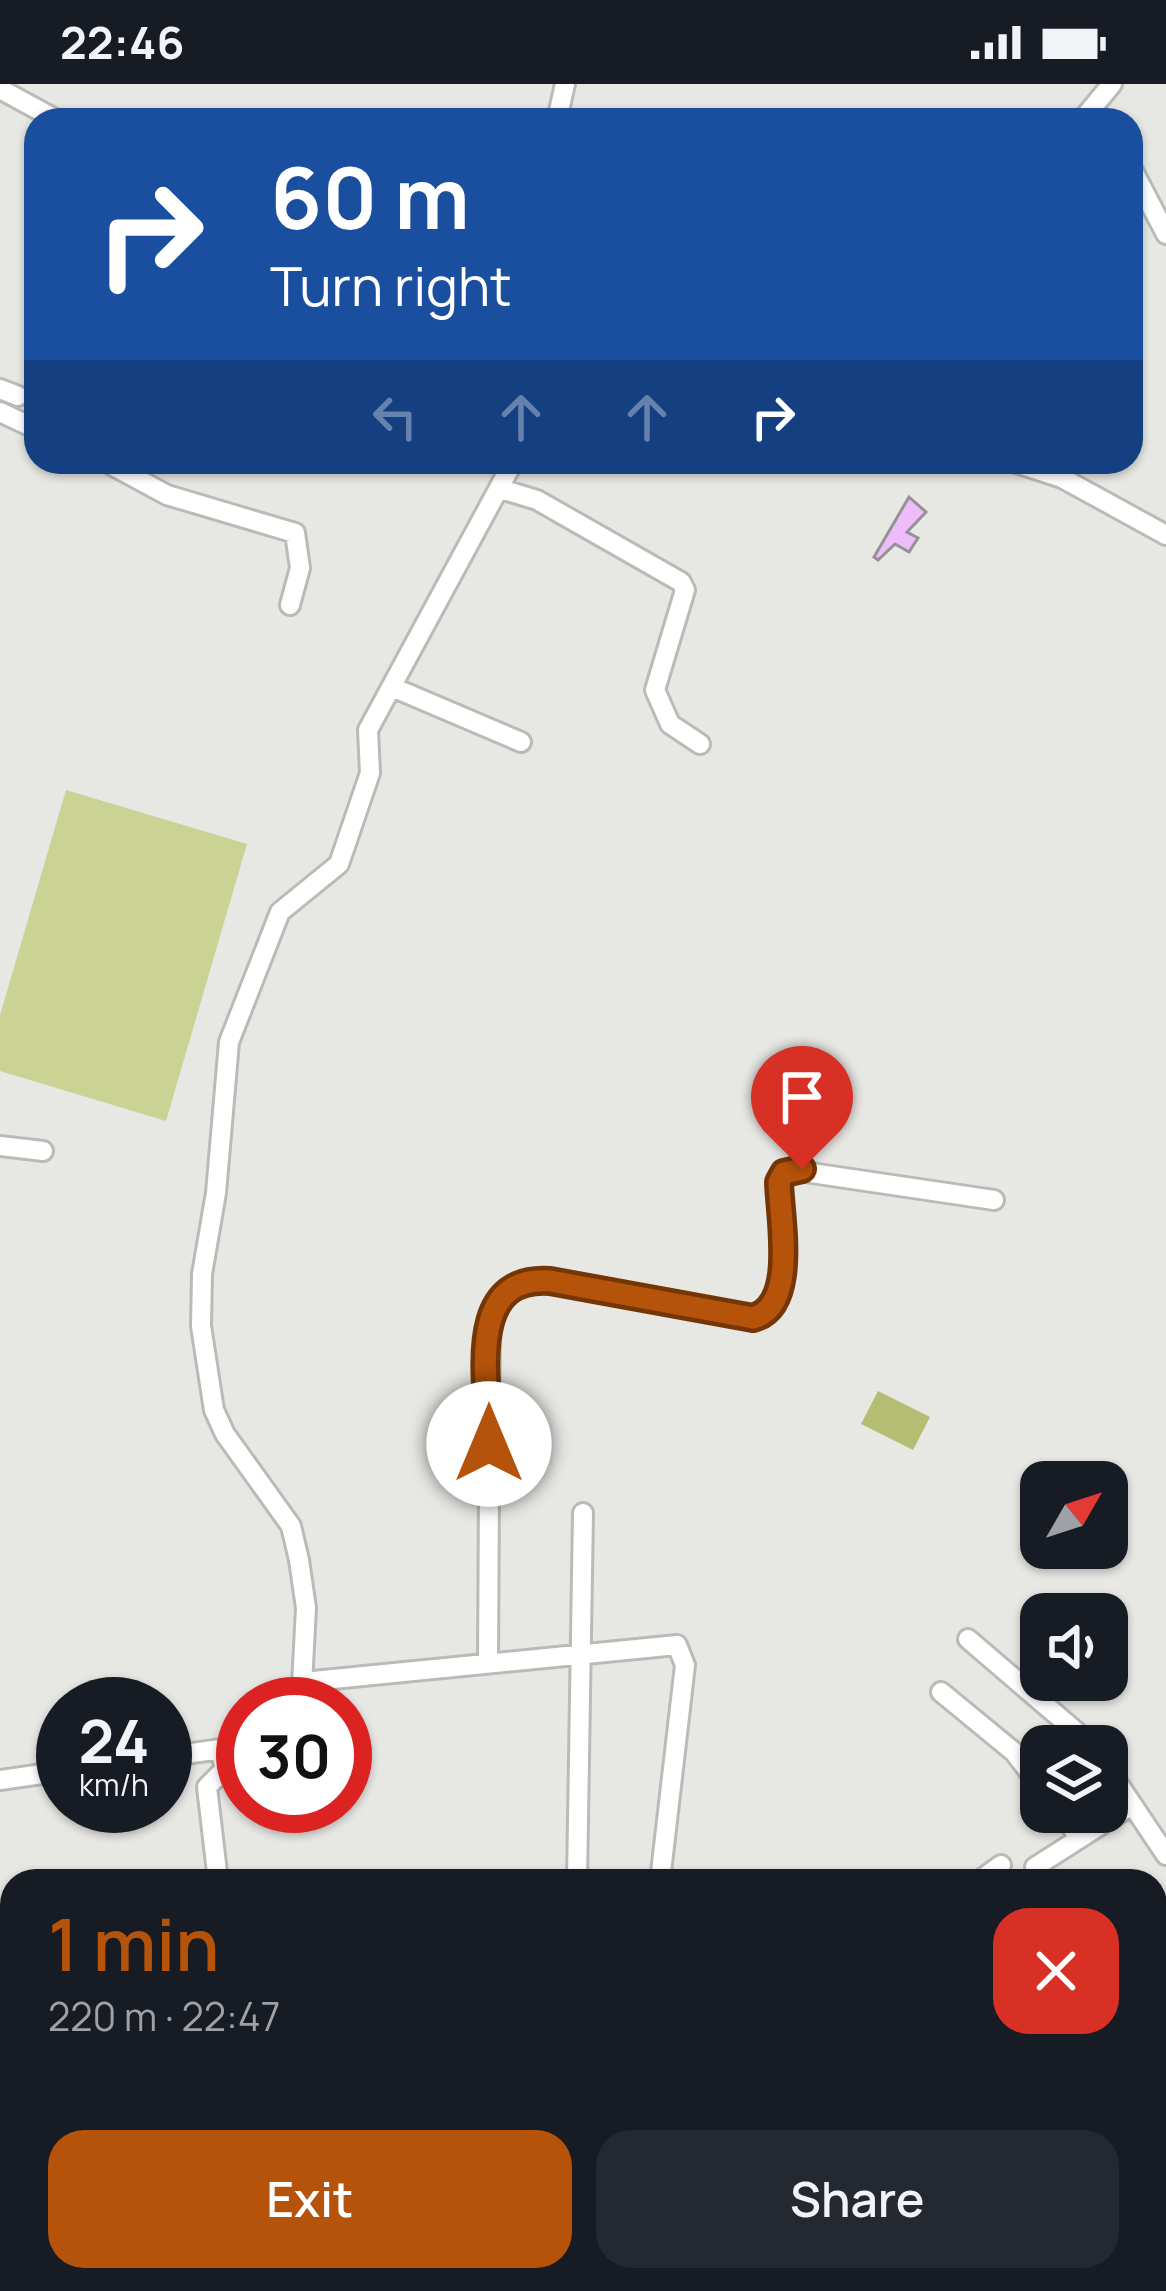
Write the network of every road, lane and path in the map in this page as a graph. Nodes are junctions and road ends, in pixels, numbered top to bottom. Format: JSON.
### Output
{"nodes":[{"id":1,"x":0,"y":89,"type":"edge"},
{"id":2,"x":35,"y":108,"type":"edge"},
{"id":3,"x":1143,"y":189,"type":"edge"},
{"id":4,"x":1166,"y":234,"type":"edge"},
{"id":5,"x":128,"y":474,"type":"edge"},
{"id":6,"x":508,"y":474,"type":"edge"},
{"id":7,"x":1050,"y":474,"type":"edge"},
{"id":8,"x":501,"y":489,"type":"junction"},
{"id":9,"x":1166,"y":535,"type":"edge"},
{"id":10,"x":290,"y":605,"type":"dead end"},
{"id":11,"x":392,"y":687,"type":"junction"},
{"id":12,"x":521,"y":742,"type":"dead end"},
{"id":13,"x":700,"y":744,"type":"dead end"},
{"id":14,"x":0,"y":1147,"type":"edge"},
{"id":15,"x":43,"y":1151,"type":"dead end"},
{"id":16,"x":994,"y":1200,"type":"dead end"},
{"id":17,"x":584,"y":1513,"type":"dead end"},
{"id":18,"x":968,"y":1639,"type":"dead end"},
{"id":19,"x":582,"y":1653,"type":"junction"},
{"id":20,"x":488,"y":1663,"type":"junction"},
{"id":21,"x":303,"y":1677,"type":"edge"},
{"id":22,"x":352,"y":1677,"type":"edge"},
{"id":23,"x":940,"y":1692,"type":"dead end"},
{"id":24,"x":1068,"y":1725,"type":"edge"},
{"id":25,"x":1020,"y":1760,"type":"edge"},
{"id":26,"x":36,"y":1775,"type":"edge"},
{"id":27,"x":0,"y":1780,"type":"edge"},
{"id":28,"x":216,"y":1780,"type":"edge"},
{"id":29,"x":1128,"y":1799,"type":"edge"},
{"id":30,"x":1132,"y":1805,"type":"junction"},
{"id":31,"x":1076,"y":1833,"type":"edge"},
{"id":32,"x":1080,"y":1838,"type":"junction"},
{"id":33,"x":1166,"y":1855,"type":"edge"},
{"id":34,"x":1001,"y":1865,"type":"dead end"},
{"id":35,"x":217,"y":1869,"type":"edge"},
{"id":36,"x":577,"y":1869,"type":"edge"},
{"id":37,"x":661,"y":1869,"type":"edge"},
{"id":38,"x":996,"y":1869,"type":"edge"},
{"id":39,"x":1037,"y":1869,"type":"edge"}],
"edges":[{"from":1,"to":2,"type":"street"},
{"from":3,"to":4,"type":"street"},
{"from":5,"to":10,"type":"street"},
{"from":6,"to":8,"type":"street"},
{"from":7,"to":9,"type":"street"},
{"from":8,"to":11,"type":"street"},
{"from":8,"to":13,"type":"street"},
{"from":11,"to":12,"type":"street"},
{"from":11,"to":21,"type":"street"},
{"from":14,"to":15,"type":"street"},
{"from":16,"to":20,"type":"street"},
{"from":17,"to":19,"type":"street"},
{"from":18,"to":24,"type":"street"},
{"from":19,"to":20,"type":"street"},
{"from":19,"to":36,"type":"street"},
{"from":19,"to":37,"type":"street"},
{"from":20,"to":22,"type":"street"},
{"from":23,"to":25,"type":"street"},
{"from":26,"to":27,"type":"street"},
{"from":28,"to":35,"type":"street"},
{"from":29,"to":30,"type":"street"},
{"from":30,"to":32,"type":"street"},
{"from":30,"to":33,"type":"street"},
{"from":31,"to":32,"type":"street"},
{"from":32,"to":39,"type":"street"},
{"from":34,"to":38,"type":"street"}]}
